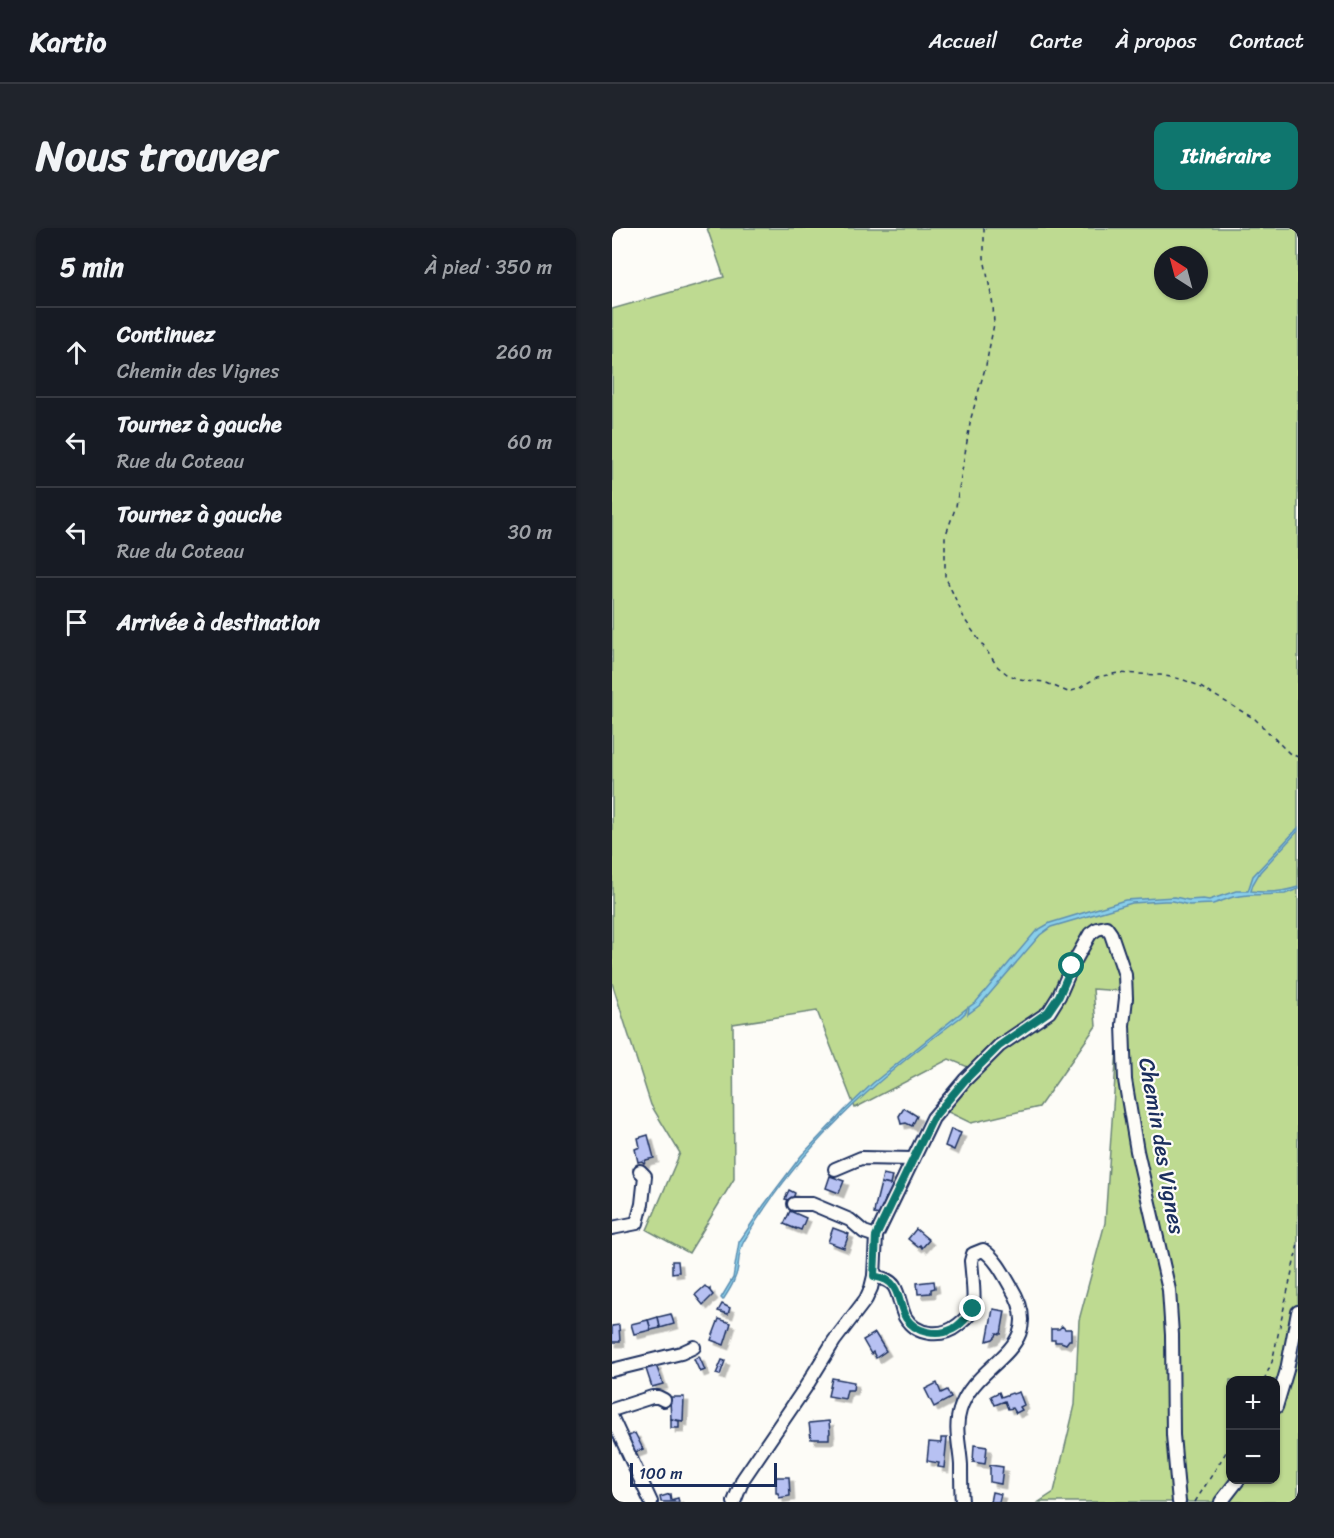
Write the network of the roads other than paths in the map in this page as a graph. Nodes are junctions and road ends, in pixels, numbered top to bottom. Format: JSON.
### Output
{"nodes":[{"id":1,"x":913,"y":1159,"type":"junction"},
{"id":2,"x":836,"y":1169,"type":"dead end"},
{"id":3,"x":640,"y":1171,"type":"dead end"},
{"id":4,"x":794,"y":1204,"type":"dead end"},
{"id":5,"x":612,"y":1228,"type":"edge"},
{"id":6,"x":876,"y":1236,"type":"junction"},
{"id":7,"x":874,"y":1276,"type":"junction"},
{"id":8,"x":1298,"y":1312,"type":"edge"},
{"id":9,"x":694,"y":1347,"type":"dead end"},
{"id":10,"x":612,"y":1370,"type":"edge"},
{"id":11,"x":1280,"y":1392,"type":"edge"},
{"id":12,"x":664,"y":1400,"type":"dead end"},
{"id":13,"x":612,"y":1410,"type":"edge"},
{"id":14,"x":612,"y":1418,"type":"edge"},
{"id":15,"x":1234,"y":1484,"type":"edge"},
{"id":16,"x":651,"y":1502,"type":"edge"},
{"id":17,"x":734,"y":1502,"type":"edge"},
{"id":18,"x":962,"y":1502,"type":"edge"},
{"id":19,"x":1179,"y":1502,"type":"edge"},
{"id":20,"x":1221,"y":1502,"type":"edge"}],
"edges":[{"from":1,"to":2,"type":"street"},
{"from":1,"to":6,"type":"street","name":"Chemin des Vignes"},
{"from":1,"to":19,"type":"street","name":"Chemin des Vignes"},
{"from":3,"to":5,"type":"street"},
{"from":4,"to":6,"type":"street"},
{"from":6,"to":7,"type":"street","name":"Chemin des Vignes"},
{"from":7,"to":17,"type":"street","name":"Chemin des Vignes"},
{"from":7,"to":18,"type":"street"},
{"from":8,"to":11,"type":"street"},
{"from":9,"to":10,"type":"street"},
{"from":12,"to":13,"type":"street"},
{"from":14,"to":16,"type":"street"},
{"from":15,"to":20,"type":"street"}]}
